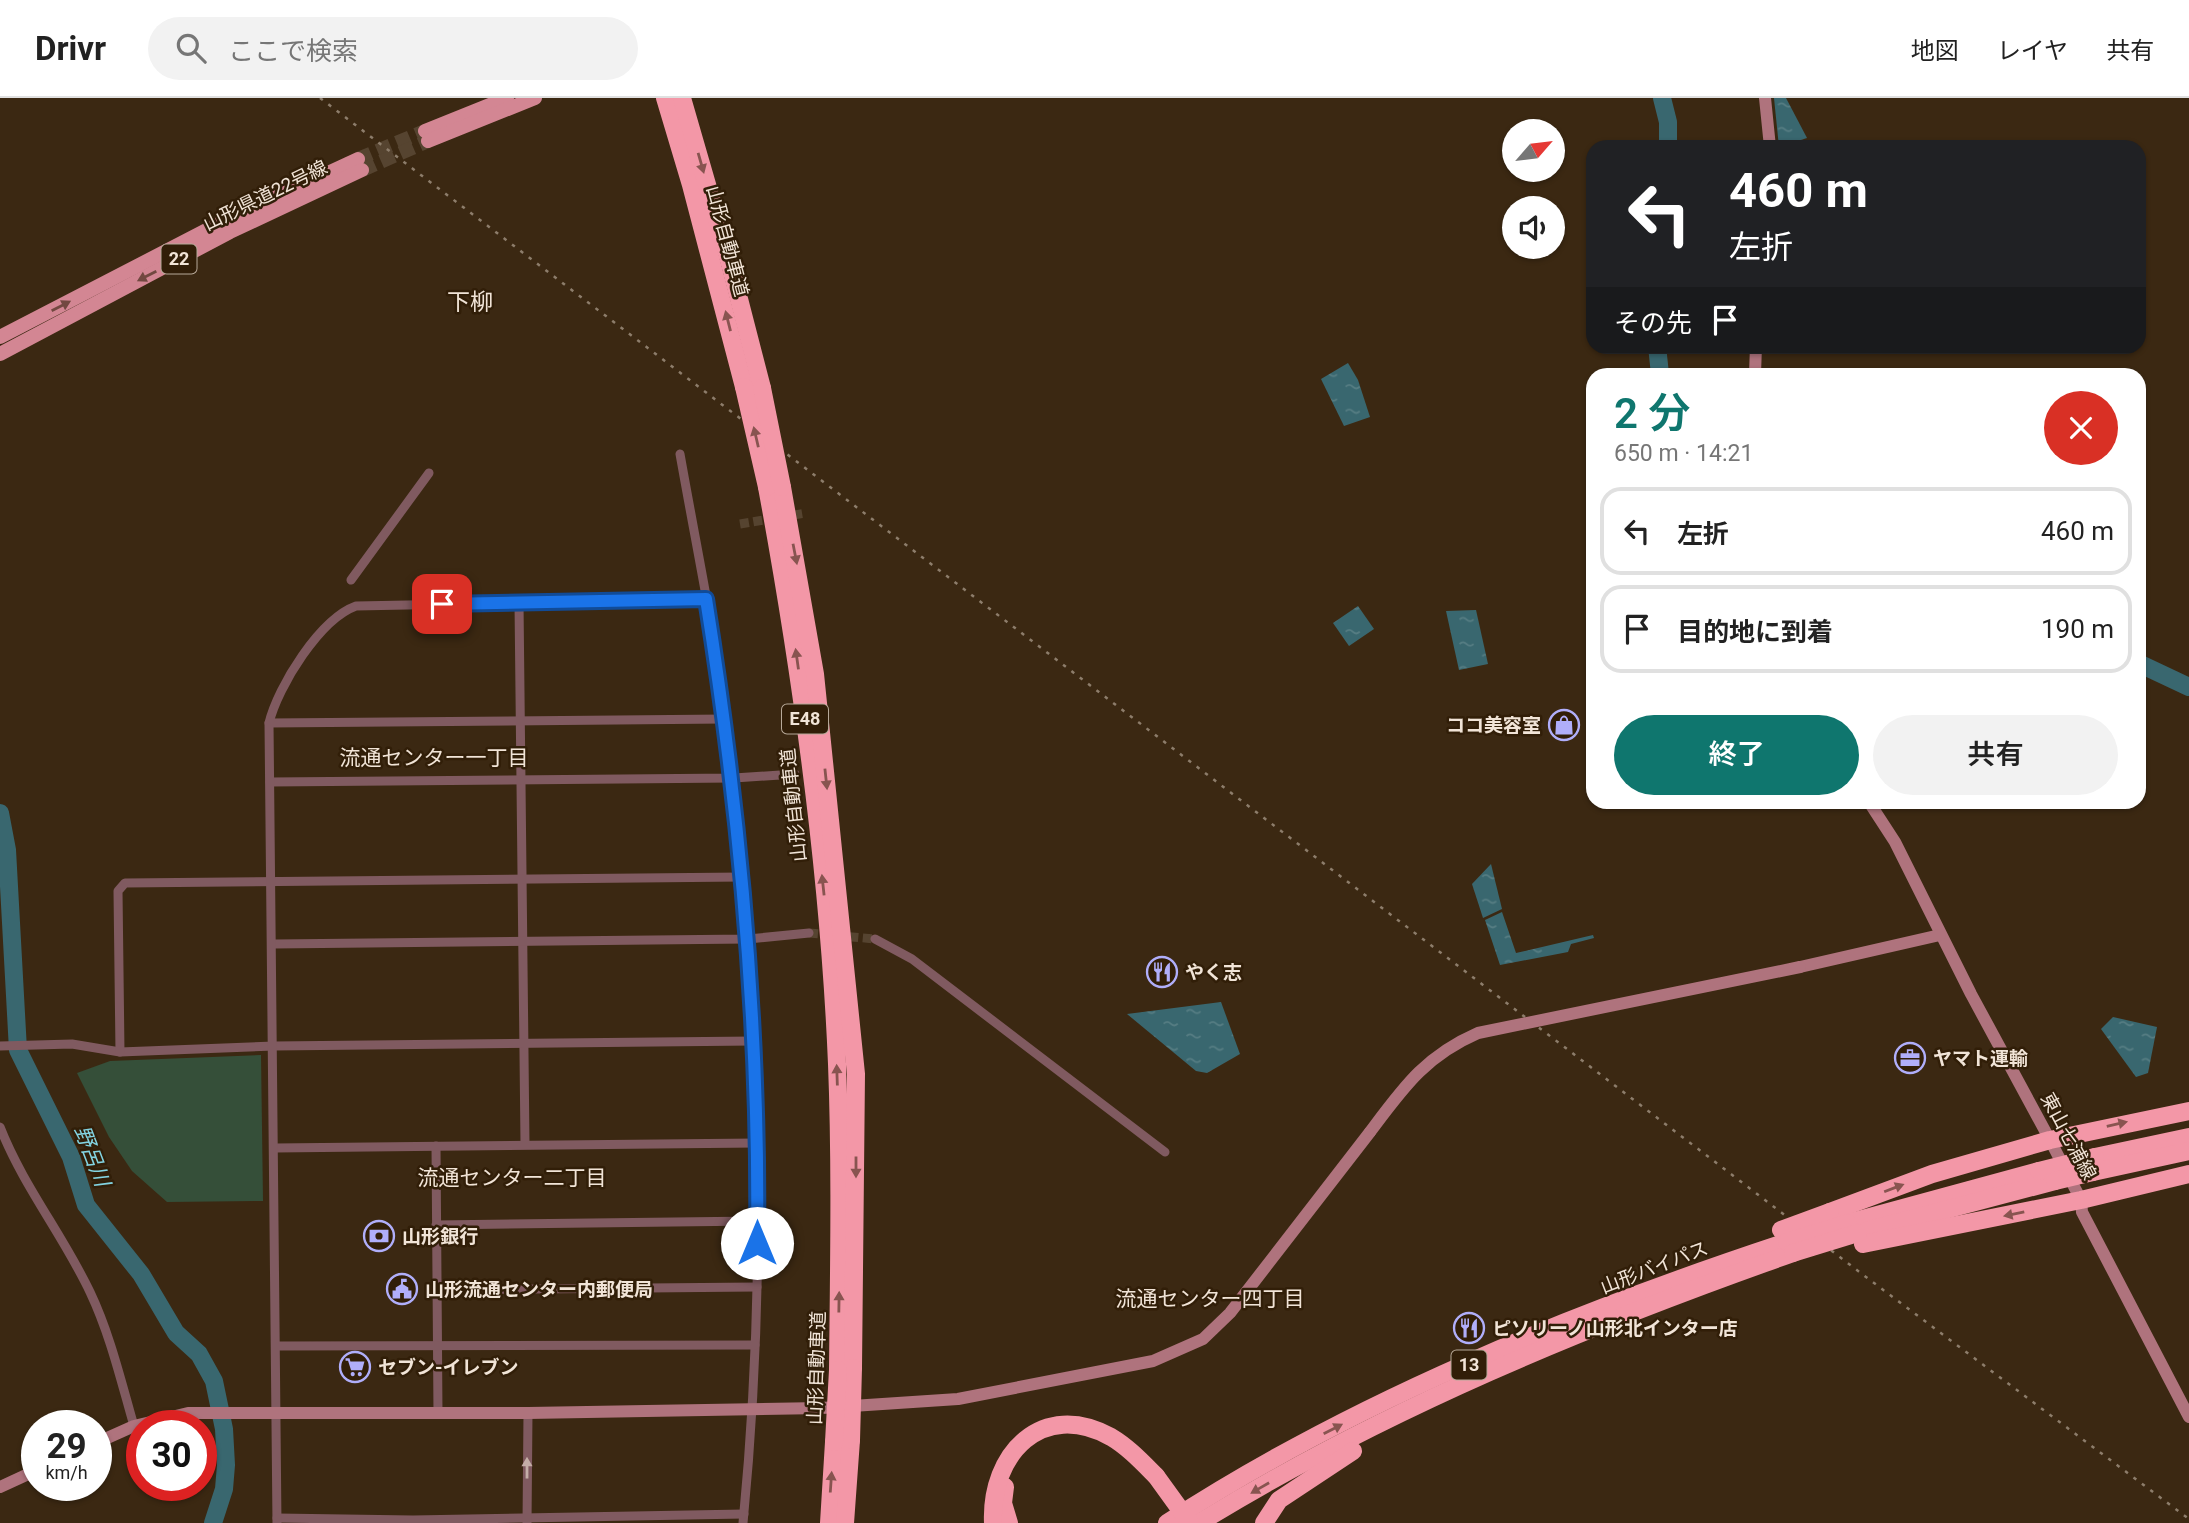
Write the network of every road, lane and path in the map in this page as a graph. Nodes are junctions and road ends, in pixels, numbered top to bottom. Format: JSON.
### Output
{"nodes":[{"id":1,"x":506,"y":98,"type":"edge"},
{"id":2,"x":535,"y":98,"type":"edge"},
{"id":3,"x":665,"y":98,"type":"edge"},
{"id":4,"x":682,"y":98,"type":"edge"},
{"id":5,"x":1765,"y":98,"type":"edge"},
{"id":6,"x":1769,"y":140,"type":"edge"},
{"id":7,"x":0,"y":337,"type":"edge"},
{"id":8,"x":0,"y":354,"type":"edge"},
{"id":9,"x":753,"y":388,"type":"junction"},
{"id":10,"x":680,"y":454,"type":"dead end"},
{"id":11,"x":429,"y":473,"type":"dead end"},
{"id":12,"x":351,"y":580,"type":"dead end"},
{"id":13,"x":706,"y":599,"type":"junction"},
{"id":14,"x":519,"y":603,"type":"junction"},
{"id":15,"x":725,"y":719,"type":"junction"},
{"id":16,"x":520,"y":721,"type":"junction"},
{"id":17,"x":269,"y":723,"type":"junction"},
{"id":18,"x":795,"y":774,"type":"dead end"},
{"id":19,"x":522,"y":778,"type":"junction"},
{"id":20,"x":734,"y":778,"type":"junction"},
{"id":21,"x":270,"y":782,"type":"junction"},
{"id":22,"x":1874,"y":809,"type":"edge"},
{"id":23,"x":743,"y":877,"type":"junction"},
{"id":24,"x":522,"y":878,"type":"junction"},
{"id":25,"x":271,"y":881,"type":"junction"},
{"id":26,"x":809,"y":933,"type":"tunnel mouth"},
{"id":27,"x":1940,"y":935,"type":"junction"},
{"id":28,"x":748,"y":939,"type":"junction"},
{"id":29,"x":875,"y":939,"type":"tunnel mouth"},
{"id":30,"x":522,"y":941,"type":"junction"},
{"id":31,"x":274,"y":944,"type":"junction"},
{"id":32,"x":754,"y":1041,"type":"junction"},
{"id":33,"x":524,"y":1045,"type":"junction"},
{"id":34,"x":4,"y":1046,"type":"edge"},
{"id":35,"x":274,"y":1046,"type":"junction"},
{"id":36,"x":120,"y":1052,"type":"junction"},
{"id":37,"x":2189,"y":1111,"type":"edge"},
{"id":38,"x":0,"y":1127,"type":"edge"},
{"id":39,"x":2189,"y":1137,"type":"edge"},
{"id":40,"x":2050,"y":1140,"type":"junction"},
{"id":41,"x":757,"y":1143,"type":"junction"},
{"id":42,"x":525,"y":1144,"type":"junction"},
{"id":43,"x":436,"y":1146,"type":"junction"},
{"id":44,"x":275,"y":1148,"type":"junction"},
{"id":45,"x":2189,"y":1151,"type":"edge"},
{"id":46,"x":1165,"y":1152,"type":"dead end"},
{"id":47,"x":2094,"y":1164,"type":"junction"},
{"id":48,"x":2189,"y":1174,"type":"edge"},
{"id":49,"x":2081,"y":1200,"type":"junction"},
{"id":50,"x":757,"y":1221,"type":"junction"},
{"id":51,"x":436,"y":1225,"type":"junction"},
{"id":52,"x":1856,"y":1233,"type":"junction"},
{"id":53,"x":1790,"y":1247,"type":"junction"},
{"id":54,"x":757,"y":1287,"type":"junction"},
{"id":55,"x":436,"y":1290,"type":"junction"},
{"id":56,"x":1560,"y":1341,"type":"junction"},
{"id":57,"x":437,"y":1344,"type":"junction"},
{"id":58,"x":755,"y":1345,"type":"junction"},
{"id":59,"x":276,"y":1346,"type":"junction"},
{"id":60,"x":752,"y":1408,"type":"junction"},
{"id":61,"x":129,"y":1410,"type":"edge"},
{"id":62,"x":217,"y":1412,"type":"edge"},
{"id":63,"x":278,"y":1412,"type":"junction"},
{"id":64,"x":439,"y":1413,"type":"junction"},
{"id":65,"x":528,"y":1413,"type":"junction"},
{"id":66,"x":2189,"y":1418,"type":"edge"},
{"id":67,"x":843,"y":1441,"type":"junction"},
{"id":68,"x":1293,"y":1450,"type":"junction"},
{"id":69,"x":21,"y":1477,"type":"edge"},
{"id":70,"x":1153,"y":1478,"type":"junction"},
{"id":71,"x":0,"y":1487,"type":"edge"},
{"id":72,"x":743,"y":1519,"type":"edge"},
{"id":73,"x":527,"y":1520,"type":"edge"},
{"id":74,"x":277,"y":1521,"type":"edge"},
{"id":75,"x":828,"y":1523,"type":"edge"},
{"id":76,"x":845,"y":1523,"type":"edge"},
{"id":77,"x":850,"y":1523,"type":"edge"},
{"id":78,"x":993,"y":1523,"type":"edge"},
{"id":79,"x":1009,"y":1523,"type":"edge"},
{"id":80,"x":1151,"y":1523,"type":"edge"},
{"id":81,"x":1167,"y":1523,"type":"edge"},
{"id":82,"x":1180,"y":1523,"type":"edge"},
{"id":83,"x":1190,"y":1523,"type":"edge"},
{"id":84,"x":1199,"y":1523,"type":"edge"},
{"id":85,"x":1265,"y":1523,"type":"edge"}],
"edges":[{"from":1,"to":2,"type":"main road"},
{"from":9,"to":3,"type":"highway","name":"山形自動車道","number":"E48","one_way":true},
{"from":4,"to":9,"type":"highway","name":"山形自動車道","number":"E48","one_way":true},
{"from":5,"to":6,"type":"street"},
{"from":7,"to":8,"type":"main road","name":"山形県道22号線","number":"22","one_way":true},
{"from":9,"to":67,"type":"highway","name":"山形自動車道","number":"E48","bridge":true},
{"from":10,"to":13,"type":"street"},
{"from":11,"to":12,"type":"street"},
{"from":13,"to":14,"type":"street"},
{"from":13,"to":15,"type":"street"},
{"from":14,"to":16,"type":"street"},
{"from":14,"to":17,"type":"street"},
{"from":15,"to":16,"type":"street"},
{"from":15,"to":20,"type":"street"},
{"from":16,"to":17,"type":"street"},
{"from":16,"to":19,"type":"street"},
{"from":17,"to":21,"type":"street"},
{"from":18,"to":20,"type":"street"},
{"from":19,"to":20,"type":"street"},
{"from":19,"to":21,"type":"street"},
{"from":19,"to":24,"type":"street"},
{"from":20,"to":23,"type":"street"},
{"from":21,"to":25,"type":"street"},
{"from":22,"to":27,"type":"street","name":"東山七浦線"},
{"from":23,"to":24,"type":"street"},
{"from":23,"to":28,"type":"street"},
{"from":24,"to":25,"type":"street"},
{"from":24,"to":30,"type":"street"},
{"from":25,"to":31,"type":"street"},
{"from":25,"to":36,"type":"street"},
{"from":26,"to":28,"type":"street"},
{"from":27,"to":40,"type":"street","name":"東山七浦線"},
{"from":27,"to":60,"type":"street","bridge":true},
{"from":28,"to":30,"type":"street"},
{"from":28,"to":32,"type":"street"},
{"from":29,"to":46,"type":"street"},
{"from":30,"to":31,"type":"street"},
{"from":30,"to":33,"type":"street"},
{"from":31,"to":35,"type":"street"},
{"from":32,"to":33,"type":"street"},
{"from":32,"to":41,"type":"street"},
{"from":33,"to":35,"type":"street"},
{"from":33,"to":42,"type":"street"},
{"from":34,"to":36,"type":"street"},
{"from":35,"to":36,"type":"street"},
{"from":35,"to":44,"type":"street"},
{"from":40,"to":37,"type":"highway","one_way":true},
{"from":38,"to":61,"type":"street"},
{"from":39,"to":47,"type":"highway","name":"山形バイパス","number":"13"},
{"from":40,"to":49,"type":"street","name":"東山七浦線"},
{"from":53,"to":40,"type":"highway","one_way":true,"bridge":true},
{"from":41,"to":42,"type":"street"},
{"from":41,"to":50,"type":"street"},
{"from":42,"to":43,"type":"street"},
{"from":43,"to":44,"type":"street"},
{"from":43,"to":51,"type":"street"},
{"from":44,"to":59,"type":"street"},
{"from":45,"to":47,"type":"highway","name":"山形バイパス","number":"13"},
{"from":47,"to":52,"type":"highway","name":"山形バイパス","number":"13","bridge":true},
{"from":47,"to":52,"type":"highway","name":"山形バイパス","number":"13","bridge":true},
{"from":48,"to":49,"type":"highway"},
{"from":49,"to":52,"type":"highway","one_way":true},
{"from":49,"to":66,"type":"street","name":"東山七浦線"},
{"from":50,"to":51,"type":"street"},
{"from":50,"to":54,"type":"street"},
{"from":51,"to":55,"type":"street"},
{"from":52,"to":53,"type":"highway","name":"山形バイパス","number":"13","bridge":true},
{"from":52,"to":53,"type":"highway"},
{"from":53,"to":56,"type":"highway","name":"山形バイパス","number":"13"},
{"from":68,"to":53,"type":"highway","name":"山形バイパス","number":"13","one_way":true},
{"from":54,"to":55,"type":"street"},
{"from":54,"to":58,"type":"street"},
{"from":55,"to":57,"type":"street"},
{"from":56,"to":84,"type":"highway","name":"山形バイパス","number":"13","one_way":true},
{"from":56,"to":85,"type":"highway"},
{"from":57,"to":58,"type":"street"},
{"from":57,"to":59,"type":"street"},
{"from":57,"to":64,"type":"street"},
{"from":58,"to":60,"type":"street"},
{"from":59,"to":63,"type":"street"},
{"from":60,"to":65,"type":"street"},
{"from":60,"to":72,"type":"street"},
{"from":62,"to":63,"type":"street"},
{"from":63,"to":64,"type":"street"},
{"from":63,"to":74,"type":"street"},
{"from":64,"to":65,"type":"street"},
{"from":73,"to":65,"type":"street","one_way":true},
{"from":75,"to":67,"type":"highway","name":"山形自動車道","number":"E48","one_way":true},
{"from":67,"to":76,"type":"highway","name":"山形自動車道","number":"E48"},
{"from":67,"to":77,"type":"highway"},
{"from":68,"to":80,"type":"highway"},
{"from":68,"to":81,"type":"highway","name":"山形バイパス","number":"13"},
{"from":69,"to":71,"type":"street"},
{"from":70,"to":78,"type":"highway"},
{"from":70,"to":79,"type":"highway"},
{"from":70,"to":82,"type":"highway"},
{"from":70,"to":83,"type":"highway","bridge":true},
{"from":72,"to":73,"type":"street"},
{"from":73,"to":74,"type":"street"}]}
